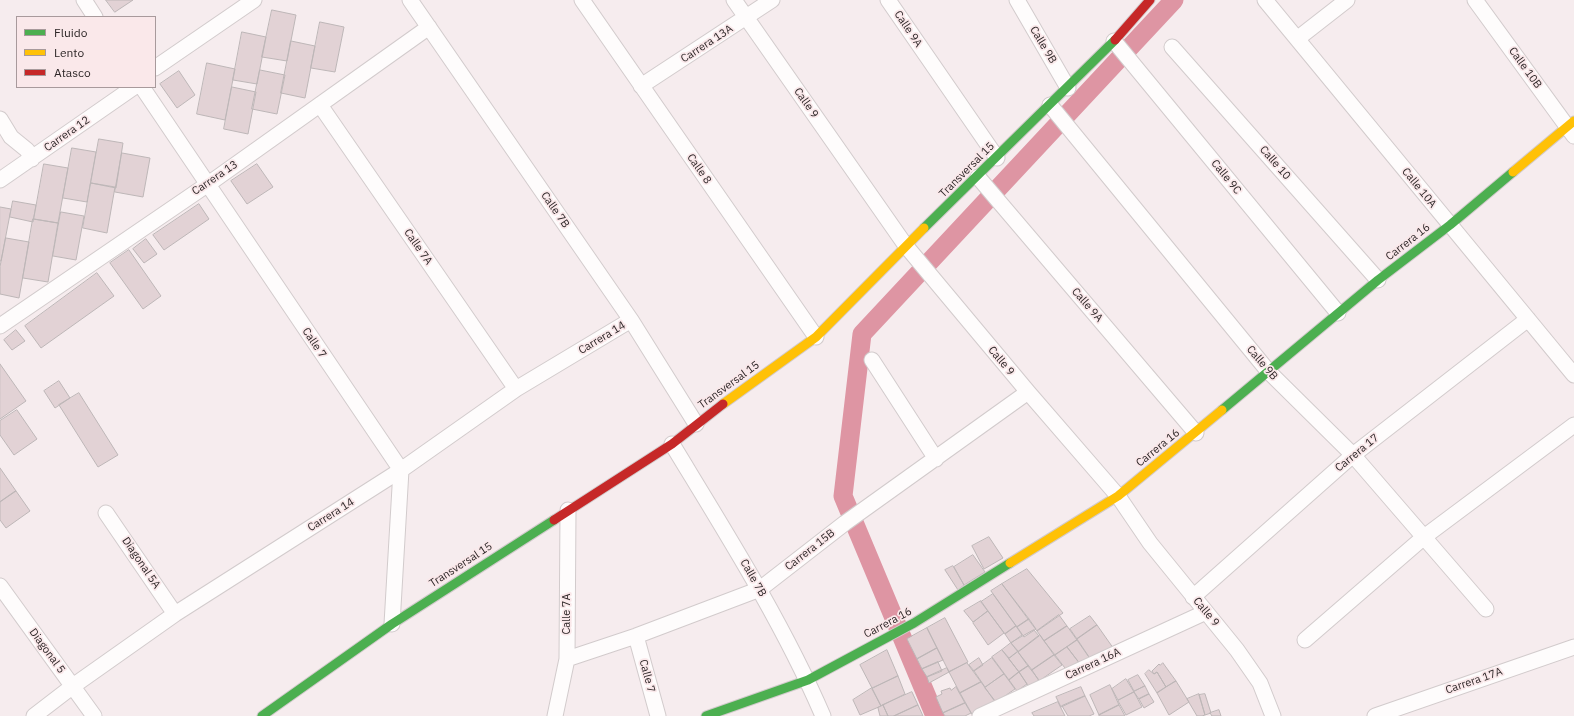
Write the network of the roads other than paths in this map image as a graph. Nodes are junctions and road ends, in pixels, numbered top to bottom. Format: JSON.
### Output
{"nodes":[{"id":1,"x":84,"y":0,"type":"edge"},
{"id":2,"x":254,"y":0,"type":"edge"},
{"id":3,"x":410,"y":0,"type":"edge"},
{"id":4,"x":582,"y":0,"type":"edge"},
{"id":5,"x":734,"y":0,"type":"edge"},
{"id":6,"x":772,"y":0,"type":"edge"},
{"id":7,"x":888,"y":0,"type":"edge"},
{"id":8,"x":1150,"y":0,"type":"edge"},
{"id":9,"x":1265,"y":0,"type":"edge"},
{"id":10,"x":1347,"y":0,"type":"edge"},
{"id":11,"x":1475,"y":0,"type":"edge"},
{"id":12,"x":1017,"y":1,"type":"edge"},
{"id":13,"x":94,"y":16,"type":"edge"},
{"id":14,"x":746,"y":18,"type":"junction"},
{"id":15,"x":429,"y":27,"type":"junction"},
{"id":16,"x":1297,"y":39,"type":"junction"},
{"id":17,"x":1172,"y":47,"type":"dead end"},
{"id":18,"x":1121,"y":49,"type":"junction"},
{"id":19,"x":156,"y":67,"type":"edge"},
{"id":20,"x":641,"y":86,"type":"junction"},
{"id":21,"x":133,"y":88,"type":"edge"},
{"id":22,"x":143,"y":88,"type":"edge"},
{"id":23,"x":1068,"y":88,"type":"junction"},
{"id":24,"x":320,"y":105,"type":"junction"},
{"id":25,"x":1058,"y":115,"type":"junction"},
{"id":26,"x":0,"y":119,"type":"edge"},
{"id":27,"x":1572,"y":128,"type":"edge"},
{"id":28,"x":996,"y":158,"type":"junction"},
{"id":29,"x":32,"y":159,"type":"junction"},
{"id":30,"x":0,"y":180,"type":"edge"},
{"id":31,"x":982,"y":183,"type":"junction"},
{"id":32,"x":206,"y":184,"type":"junction"},
{"id":33,"x":1450,"y":225,"type":"junction"},
{"id":34,"x":911,"y":252,"type":"junction"},
{"id":35,"x":1378,"y":280,"type":"junction"},
{"id":36,"x":1338,"y":314,"type":"junction"},
{"id":37,"x":1528,"y":319,"type":"junction"},
{"id":38,"x":631,"y":320,"type":"junction"},
{"id":39,"x":0,"y":326,"type":"edge"},
{"id":40,"x":816,"y":337,"type":"junction"},
{"id":41,"x":872,"y":360,"type":"dead end"},
{"id":42,"x":1268,"y":371,"type":"junction"},
{"id":43,"x":1574,"y":375,"type":"edge"},
{"id":44,"x":516,"y":389,"type":"junction"},
{"id":45,"x":1028,"y":392,"type":"junction"},
{"id":46,"x":696,"y":424,"type":"junction"},
{"id":47,"x":1574,"y":425,"type":"edge"},
{"id":48,"x":1196,"y":433,"type":"junction"},
{"id":49,"x":672,"y":444,"type":"junction"},
{"id":50,"x":1353,"y":455,"type":"junction"},
{"id":51,"x":936,"y":459,"type":"junction"},
{"id":52,"x":401,"y":470,"type":"junction"},
{"id":53,"x":1118,"y":496,"type":"junction"},
{"id":54,"x":568,"y":510,"type":"junction"},
{"id":55,"x":106,"y":513,"type":"dead end"},
{"id":56,"x":1424,"y":537,"type":"junction"},
{"id":57,"x":0,"y":586,"type":"edge"},
{"id":58,"x":760,"y":589,"type":"junction"},
{"id":59,"x":1194,"y":597,"type":"junction"},
{"id":60,"x":1486,"y":609,"type":"dead end"},
{"id":61,"x":1206,"y":612,"type":"junction"},
{"id":62,"x":175,"y":614,"type":"junction"},
{"id":63,"x":392,"y":624,"type":"junction"},
{"id":64,"x":636,"y":636,"type":"junction"},
{"id":65,"x":1305,"y":640,"type":"dead end"},
{"id":66,"x":1574,"y":647,"type":"edge"},
{"id":67,"x":567,"y":659,"type":"junction"},
{"id":68,"x":808,"y":680,"type":"junction"},
{"id":69,"x":73,"y":686,"type":"junction"},
{"id":70,"x":34,"y":716,"type":"edge"},
{"id":71,"x":94,"y":716,"type":"edge"},
{"id":72,"x":262,"y":716,"type":"edge"},
{"id":73,"x":555,"y":716,"type":"edge"},
{"id":74,"x":658,"y":716,"type":"edge"},
{"id":75,"x":706,"y":716,"type":"edge"},
{"id":76,"x":823,"y":716,"type":"edge"},
{"id":77,"x":980,"y":716,"type":"edge"},
{"id":78,"x":1273,"y":716,"type":"edge"},
{"id":79,"x":1375,"y":716,"type":"edge"}],
"edges":[{"from":1,"to":13,"type":"street"},
{"from":2,"to":19,"type":"street"},
{"from":3,"to":15,"type":"street","name":"Calle 7B"},
{"from":4,"to":20,"type":"street","name":"Calle 8"},
{"from":5,"to":14,"type":"street","name":"Calle 9"},
{"from":6,"to":14,"type":"street","name":"Carrera 13A"},
{"from":7,"to":28,"type":"street","name":"Calle 9A"},
{"from":8,"to":18,"type":"street","name":"Transversal 15"},
{"from":9,"to":16,"type":"street","name":"Calle 10A"},
{"from":10,"to":16,"type":"street"},
{"from":11,"to":27,"type":"street","name":"Calle 10B"},
{"from":12,"to":23,"type":"street","name":"Calle 9B"},
{"from":14,"to":20,"type":"street","name":"Carrera 13A"},
{"from":14,"to":34,"type":"street","name":"Calle 9"},
{"from":15,"to":24,"type":"street","name":"Carrera 13"},
{"from":15,"to":38,"type":"street","name":"Calle 7B"},
{"from":16,"to":33,"type":"street","name":"Calle 10A"},
{"from":17,"to":35,"type":"street","name":"Calle 10"},
{"from":18,"to":23,"type":"street","name":"Transversal 15"},
{"from":18,"to":36,"type":"street","name":"Calle 9C"},
{"from":20,"to":40,"type":"street","name":"Calle 8"},
{"from":21,"to":29,"type":"street","name":"Carrera 12"},
{"from":22,"to":32,"type":"street","name":"Calle 7"},
{"from":23,"to":25,"type":"street","name":"Transversal 15"},
{"from":24,"to":32,"type":"street","name":"Carrera 13"},
{"from":24,"to":44,"type":"street","name":"Calle 7A"},
{"from":25,"to":28,"type":"street","name":"Transversal 15"},
{"from":25,"to":42,"type":"street","name":"Calle 9B"},
{"from":26,"to":29,"type":"street"},
{"from":27,"to":33,"type":"street","name":"Carrera 16"},
{"from":28,"to":31,"type":"street","name":"Transversal 15"},
{"from":29,"to":30,"type":"street","name":"Carrera 12"},
{"from":31,"to":34,"type":"street","name":"Transversal 15"},
{"from":31,"to":48,"type":"street","name":"Calle 9A"},
{"from":32,"to":39,"type":"street","name":"Carrera 13"},
{"from":32,"to":52,"type":"street","name":"Calle 7"},
{"from":33,"to":35,"type":"street","name":"Carrera 16"},
{"from":33,"to":37,"type":"street","name":"Calle 10A"},
{"from":34,"to":40,"type":"street","name":"Transversal 15"},
{"from":34,"to":45,"type":"street","name":"Calle 9"},
{"from":35,"to":36,"type":"street","name":"Carrera 16"},
{"from":36,"to":42,"type":"street","name":"Carrera 16"},
{"from":37,"to":43,"type":"street","name":"Calle 10A"},
{"from":37,"to":50,"type":"street","name":"Carrera 17"},
{"from":38,"to":44,"type":"street","name":"Carrera 14"},
{"from":38,"to":46,"type":"street","name":"Calle 7B"},
{"from":40,"to":46,"type":"street","name":"Transversal 15"},
{"from":41,"to":51,"type":"street"},
{"from":42,"to":48,"type":"street","name":"Carrera 16"},
{"from":42,"to":50,"type":"street","name":"Calle 9B"},
{"from":44,"to":52,"type":"street","name":"Carrera 14"},
{"from":45,"to":51,"type":"street","name":"Carrera 15B"},
{"from":45,"to":53,"type":"street","name":"Calle 9"},
{"from":46,"to":49,"type":"street","name":"Transversal 15"},
{"from":47,"to":56,"type":"street"},
{"from":48,"to":53,"type":"street","name":"Carrera 16"},
{"from":49,"to":54,"type":"street","name":"Transversal 15"},
{"from":49,"to":58,"type":"street","name":"Calle 7B"},
{"from":50,"to":56,"type":"street","name":"Calle 9B"},
{"from":50,"to":59,"type":"street","name":"Carrera 17"},
{"from":51,"to":58,"type":"street","name":"Carrera 15B"},
{"from":52,"to":62,"type":"street","name":"Carrera 14"},
{"from":52,"to":63,"type":"street"},
{"from":53,"to":59,"type":"street","name":"Calle 9"},
{"from":53,"to":68,"type":"street","name":"Carrera 16"},
{"from":54,"to":63,"type":"street","name":"Transversal 15"},
{"from":54,"to":67,"type":"street","name":"Calle 7A"},
{"from":55,"to":62,"type":"street","name":"Diagonal 5A"},
{"from":56,"to":60,"type":"street","name":"Calle 9B"},
{"from":56,"to":65,"type":"street"},
{"from":57,"to":69,"type":"street","name":"Diagonal 5"},
{"from":58,"to":64,"type":"street","name":"Carrera 15B"},
{"from":58,"to":68,"type":"street","name":"Calle 7B"},
{"from":59,"to":61,"type":"street","name":"Calle 9"},
{"from":61,"to":77,"type":"street","name":"Carrera 16A"},
{"from":61,"to":78,"type":"street","name":"Calle 9"},
{"from":62,"to":69,"type":"street","name":"Carrera 14"},
{"from":63,"to":72,"type":"street","name":"Transversal 15"},
{"from":64,"to":67,"type":"street","name":"Carrera 15B"},
{"from":64,"to":74,"type":"street","name":"Calle 7"},
{"from":66,"to":79,"type":"street","name":"Carrera 17A"},
{"from":67,"to":73,"type":"street","name":"Calle 7A"},
{"from":68,"to":75,"type":"street","name":"Carrera 16"},
{"from":68,"to":76,"type":"street","name":"Calle 7B"},
{"from":69,"to":70,"type":"street","name":"Carrera 14"},
{"from":69,"to":71,"type":"street","name":"Diagonal 5"}]}
